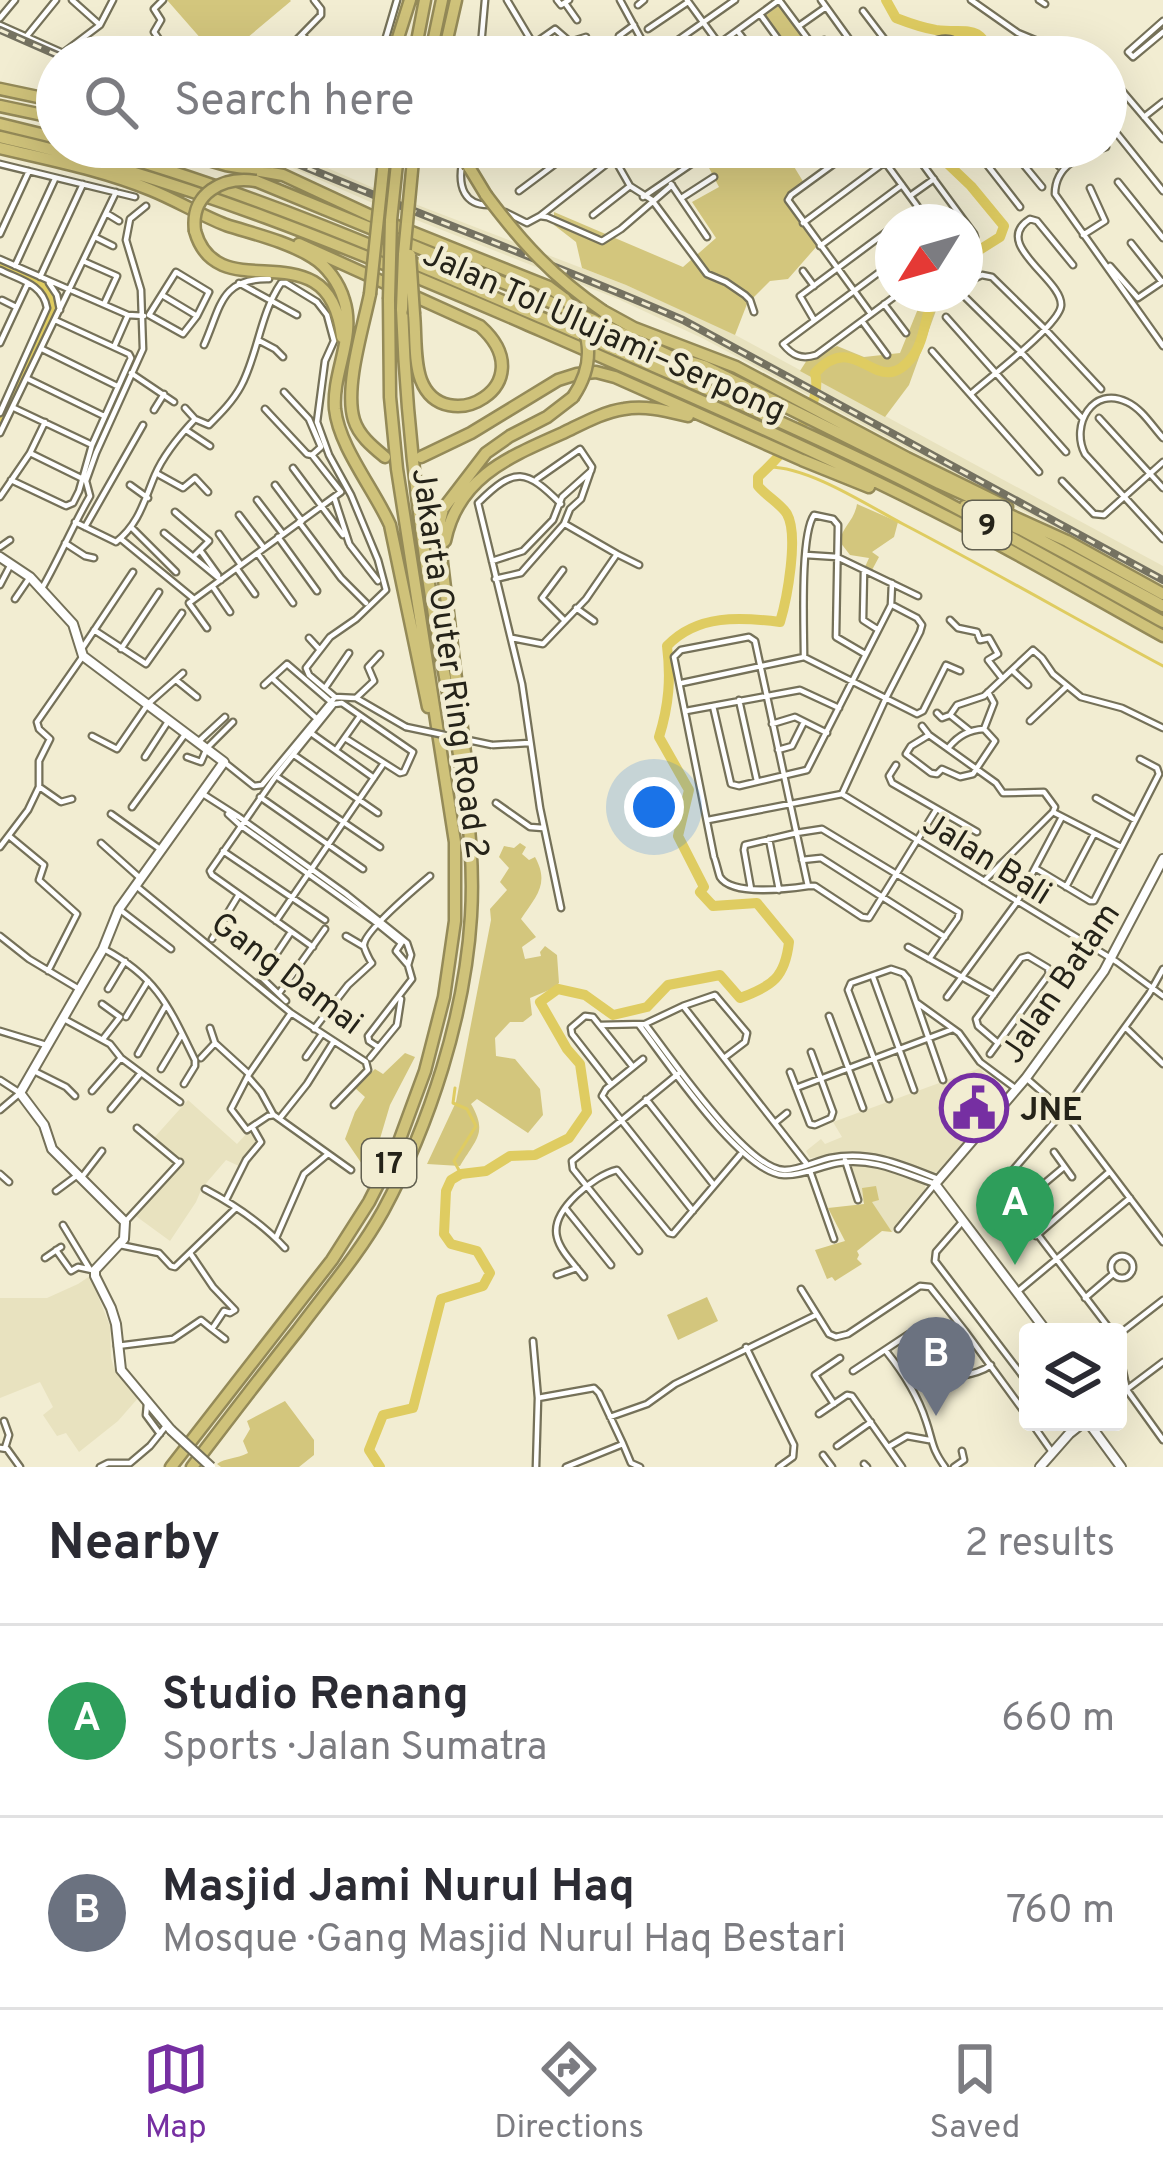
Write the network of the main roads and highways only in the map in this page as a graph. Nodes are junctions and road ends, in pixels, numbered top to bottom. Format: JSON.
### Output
{"nodes":[{"id":1,"x":410,"y":0,"type":"edge"},
{"id":2,"x":425,"y":0,"type":"edge"},
{"id":3,"x":442,"y":0,"type":"edge"},
{"id":4,"x":456,"y":0,"type":"edge"},
{"id":5,"x":399,"y":36,"type":"edge"},
{"id":6,"x":404,"y":36,"type":"edge"},
{"id":7,"x":418,"y":36,"type":"edge"},
{"id":8,"x":434,"y":36,"type":"edge"},
{"id":9,"x":448,"y":36,"type":"edge"},
{"id":10,"x":0,"y":89,"type":"edge"},
{"id":11,"x":36,"y":97,"type":"edge"},
{"id":12,"x":0,"y":106,"type":"edge"},
{"id":13,"x":36,"y":114,"type":"edge"},
{"id":14,"x":0,"y":124,"type":"edge"},
{"id":15,"x":36,"y":133,"type":"edge"},
{"id":16,"x":0,"y":137,"type":"edge"},
{"id":17,"x":36,"y":145,"type":"edge"},
{"id":18,"x":0,"y":148,"type":"edge"},
{"id":19,"x":36,"y":157,"type":"edge"},
{"id":20,"x":84,"y":168,"type":"edge"},
{"id":21,"x":118,"y":168,"type":"edge"},
{"id":22,"x":158,"y":168,"type":"edge"},
{"id":23,"x":243,"y":168,"type":"edge"},
{"id":24,"x":389,"y":168,"type":"edge"},
{"id":25,"x":392,"y":168,"type":"edge"},
{"id":26,"x":412,"y":168,"type":"edge"},
{"id":27,"x":470,"y":168,"type":"edge"},
{"id":28,"x":244,"y":230,"type":"junction"},
{"id":29,"x":420,"y":243,"type":"junction"},
{"id":30,"x":451,"y":255,"type":"junction"},
{"id":31,"x":411,"y":268,"type":"junction"},
{"id":32,"x":408,"y":312,"type":"junction"},
{"id":33,"x":343,"y":358,"type":"junction"},
{"id":34,"x":790,"y":403,"type":"junction"},
{"id":35,"x":715,"y":422,"type":"junction"},
{"id":36,"x":769,"y":432,"type":"junction"},
{"id":37,"x":386,"y":457,"type":"dead end"},
{"id":38,"x":421,"y":457,"type":"dead end"},
{"id":39,"x":901,"y":479,"type":"junction"},
{"id":40,"x":454,"y":501,"type":"junction"},
{"id":41,"x":1163,"y":594,"type":"edge"},
{"id":42,"x":1163,"y":606,"type":"edge"},
{"id":43,"x":1163,"y":622,"type":"edge"},
{"id":44,"x":1163,"y":636,"type":"edge"},
{"id":45,"x":449,"y":798,"type":"junction"},
{"id":46,"x":471,"y":837,"type":"junction"},
{"id":47,"x":171,"y":1467,"type":"edge"},
{"id":48,"x":192,"y":1467,"type":"edge"}],
"edges":[{"from":1,"to":5,"type":"highway"},
{"from":1,"to":6,"type":"highway"},
{"from":2,"to":7,"type":"highway"},
{"from":3,"to":8,"type":"highway"},
{"from":4,"to":9,"type":"highway"},
{"from":10,"to":11,"type":"highway"},
{"from":12,"to":13,"type":"highway"},
{"from":14,"to":15,"type":"highway"},
{"from":16,"to":17,"type":"highway","name":"Jalan Tol Ulujami–Serpong","number":"9"},
{"from":18,"to":19,"type":"highway"},
{"from":20,"to":28,"type":"highway"},
{"from":21,"to":31,"type":"highway","name":"Jalan Tol Ulujami–Serpong","number":"9"},
{"from":22,"to":31,"type":"highway","name":"Jalan Tol Ulujami–Serpong","number":"9"},
{"from":23,"to":29,"type":"highway"},
{"from":24,"to":37,"type":"highway","bridge":true},
{"from":25,"to":45,"type":"highway","name":"Jakarta Outer Ring Road 2","number":"17","bridge":true},
{"from":26,"to":32,"type":"highway","name":"Jakarta Outer Ring Road 2","number":"17","bridge":true},
{"from":27,"to":34,"type":"highway","bridge":true},
{"from":28,"to":32,"type":"highway"},
{"from":28,"to":33,"type":"highway"},
{"from":29,"to":30,"type":"highway"},
{"from":29,"to":33,"type":"highway","bridge":true},
{"from":30,"to":34,"type":"highway"},
{"from":30,"to":40,"type":"highway","bridge":true},
{"from":31,"to":36,"type":"highway","name":"Jalan Tol Ulujami–Serpong","number":"9"},
{"from":32,"to":46,"type":"highway","name":"Jakarta Outer Ring Road 2","number":"17"},
{"from":33,"to":45,"type":"highway"},
{"from":34,"to":41,"type":"highway"},
{"from":35,"to":36,"type":"highway"},
{"from":35,"to":38,"type":"highway"},
{"from":35,"to":40,"type":"highway"},
{"from":36,"to":39,"type":"highway","name":"Jalan Tol Ulujami–Serpong","number":"9"},
{"from":36,"to":44,"type":"highway","name":"Jalan Tol Ulujami–Serpong","number":"9"},
{"from":39,"to":42,"type":"highway"},
{"from":39,"to":43,"type":"highway","name":"Jalan Tol Ulujami–Serpong","number":"9"},
{"from":40,"to":46,"type":"highway"},
{"from":45,"to":47,"type":"highway","name":"Jakarta Outer Ring Road 2","number":"17"},
{"from":46,"to":48,"type":"highway","name":"Jakarta Outer Ring Road 2","number":"17"}]}
